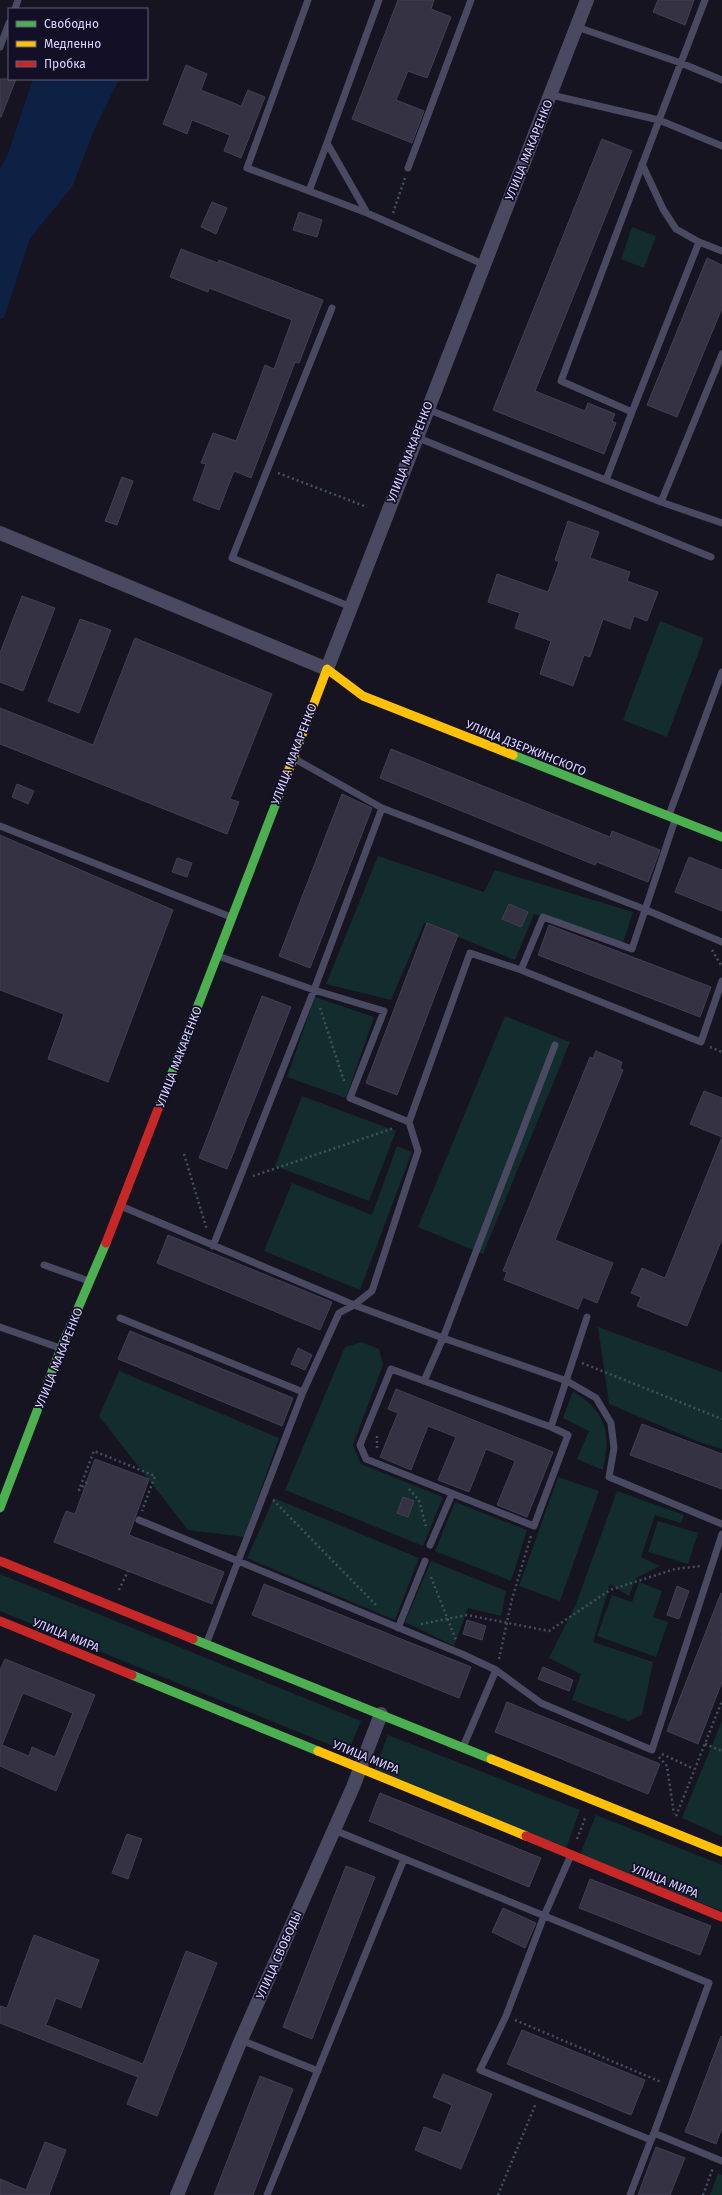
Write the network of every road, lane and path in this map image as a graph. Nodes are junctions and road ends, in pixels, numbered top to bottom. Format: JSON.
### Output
{"nodes":[{"id":1,"x":308,"y":0,"type":"edge"},
{"id":2,"x":379,"y":0,"type":"edge"},
{"id":3,"x":471,"y":0,"type":"edge"},
{"id":4,"x":587,"y":0,"type":"edge"},
{"id":5,"x":705,"y":0,"type":"edge"},
{"id":6,"x":8,"y":26,"type":"edge"},
{"id":7,"x":577,"y":27,"type":"junction"},
{"id":8,"x":0,"y":46,"type":"edge"},
{"id":9,"x":681,"y":63,"type":"junction"},
{"id":10,"x":722,"y":80,"type":"edge"},
{"id":11,"x":551,"y":95,"type":"junction"},
{"id":12,"x":659,"y":120,"type":"junction"},
{"id":13,"x":327,"y":143,"type":"junction"},
{"id":14,"x":722,"y":146,"type":"edge"},
{"id":15,"x":642,"y":164,"type":"junction"},
{"id":16,"x":408,"y":168,"type":"joint"},
{"id":17,"x":309,"y":191,"type":"junction"},
{"id":18,"x":367,"y":213,"type":"junction"},
{"id":19,"x":389,"y":223,"type":"junction"},
{"id":20,"x":700,"y":242,"type":"junction"},
{"id":21,"x":722,"y":251,"type":"edge"},
{"id":22,"x":483,"y":264,"type":"junction"},
{"id":23,"x":332,"y":308,"type":"dead end"},
{"id":24,"x":722,"y":354,"type":"edge"},
{"id":25,"x":427,"y":409,"type":"junction"},
{"id":26,"x":632,"y":412,"type":"junction"},
{"id":27,"x":416,"y":437,"type":"junction"},
{"id":28,"x":268,"y":469,"type":"junction"},
{"id":29,"x":606,"y":480,"type":"junction"},
{"id":30,"x":661,"y":502,"type":"junction"},
{"id":31,"x":367,"y":507,"type":"dead end"},
{"id":32,"x":722,"y":523,"type":"edge"},
{"id":33,"x":0,"y":533,"type":"edge"},
{"id":34,"x":711,"y":557,"type":"dead end"},
{"id":35,"x":351,"y":607,"type":"junction"},
{"id":36,"x":327,"y":669,"type":"junction"},
{"id":37,"x":722,"y":672,"type":"edge"},
{"id":38,"x":293,"y":758,"type":"junction"},
{"id":39,"x":382,"y":808,"type":"junction"},
{"id":40,"x":672,"y":819,"type":"junction"},
{"id":41,"x":0,"y":826,"type":"edge"},
{"id":42,"x":722,"y":837,"type":"edge"},
{"id":43,"x":644,"y":909,"type":"junction"},
{"id":44,"x":231,"y":917,"type":"junction"},
{"id":45,"x":722,"y":942,"type":"edge"},
{"id":46,"x":218,"y":956,"type":"junction"},
{"id":47,"x":521,"y":970,"type":"junction"},
{"id":48,"x":722,"y":981,"type":"edge"},
{"id":49,"x":314,"y":990,"type":"junction"},
{"id":50,"x":555,"y":1045,"type":"dead end"},
{"id":51,"x":350,"y":1098,"type":"junction"},
{"id":52,"x":409,"y":1122,"type":"junction"},
{"id":53,"x":184,"y":1154,"type":"dead end"},
{"id":54,"x":239,"y":1181,"type":"junction"},
{"id":55,"x":121,"y":1207,"type":"junction"},
{"id":56,"x":213,"y":1246,"type":"junction"},
{"id":57,"x":44,"y":1265,"type":"dead end"},
{"id":58,"x":90,"y":1282,"type":"junction"},
{"id":59,"x":354,"y":1305,"type":"junction"},
{"id":60,"x":587,"y":1317,"type":"dead end"},
{"id":61,"x":120,"y":1318,"type":"dead end"},
{"id":62,"x":0,"y":1327,"type":"edge"},
{"id":63,"x":442,"y":1338,"type":"junction"},
{"id":64,"x":61,"y":1348,"type":"junction"},
{"id":65,"x":574,"y":1360,"type":"junction"},
{"id":66,"x":424,"y":1380,"type":"junction"},
{"id":67,"x":567,"y":1381,"type":"junction"},
{"id":68,"x":303,"y":1392,"type":"junction"},
{"id":69,"x":722,"y":1419,"type":"edge"},
{"id":70,"x":551,"y":1427,"type":"junction"},
{"id":71,"x":391,"y":1469,"type":"junction"},
{"id":72,"x":87,"y":1482,"type":"dead end"},
{"id":73,"x":266,"y":1492,"type":"junction"},
{"id":74,"x":452,"y":1494,"type":"junction"},
{"id":75,"x":0,"y":1508,"type":"edge"},
{"id":76,"x":139,"y":1520,"type":"joint"},
{"id":77,"x":722,"y":1524,"type":"edge"},
{"id":78,"x":534,"y":1526,"type":"junction"},
{"id":79,"x":722,"y":1534,"type":"edge"},
{"id":80,"x":430,"y":1545,"type":"joint"},
{"id":81,"x":0,"y":1561,"type":"edge"},
{"id":82,"x":239,"y":1561,"type":"junction"},
{"id":83,"x":425,"y":1561,"type":"joint"},
{"id":84,"x":713,"y":1564,"type":"junction"},
{"id":85,"x":128,"y":1571,"type":"dead end"},
{"id":86,"x":116,"y":1596,"type":"dead end"},
{"id":87,"x":381,"y":1611,"type":"dead end"},
{"id":88,"x":447,"y":1619,"type":"junction"},
{"id":89,"x":0,"y":1621,"type":"edge"},
{"id":90,"x":507,"y":1622,"type":"junction"},
{"id":91,"x":398,"y":1628,"type":"junction"},
{"id":92,"x":206,"y":1644,"type":"junction"},
{"id":93,"x":462,"y":1654,"type":"junction"},
{"id":94,"x":496,"y":1670,"type":"junction"},
{"id":95,"x":722,"y":1701,"type":"edge"},
{"id":96,"x":380,"y":1714,"type":"junction"},
{"id":97,"x":705,"y":1744,"type":"junction"},
{"id":98,"x":463,"y":1748,"type":"junction"},
{"id":99,"x":652,"y":1750,"type":"junction"},
{"id":100,"x":722,"y":1751,"type":"edge"},
{"id":101,"x":359,"y":1767,"type":"junction"},
{"id":102,"x":694,"y":1769,"type":"junction"},
{"id":103,"x":593,"y":1800,"type":"junction"},
{"id":104,"x":334,"y":1830,"type":"junction"},
{"id":105,"x":722,"y":1852,"type":"edge"},
{"id":106,"x":571,"y":1855,"type":"junction"},
{"id":107,"x":404,"y":1859,"type":"junction"},
{"id":108,"x":544,"y":1916,"type":"junction"},
{"id":109,"x":722,"y":1917,"type":"edge"},
{"id":110,"x":506,"y":2016,"type":"junction"},
{"id":111,"x":241,"y":2040,"type":"junction"},
{"id":112,"x":318,"y":2071,"type":"junction"},
{"id":113,"x":671,"y":2086,"type":"junction"},
{"id":114,"x":540,"y":2096,"type":"junction"},
{"id":115,"x":654,"y":2133,"type":"junction"},
{"id":116,"x":651,"y":2140,"type":"junction"},
{"id":117,"x":722,"y":2161,"type":"edge"},
{"id":118,"x":177,"y":2195,"type":"edge"},
{"id":119,"x":267,"y":2195,"type":"edge"},
{"id":120,"x":498,"y":2195,"type":"edge"},
{"id":121,"x":630,"y":2195,"type":"edge"}],
"edges":[{"from":1,"to":17,"type":"lane"},
{"from":2,"to":13,"type":"lane"},
{"from":3,"to":16,"type":"lane"},
{"from":4,"to":7,"type":"street","name":"УЛИЦА МАКАРЕНКО"},
{"from":5,"to":9,"type":"lane"},
{"from":6,"to":8,"type":"lane"},
{"from":7,"to":9,"type":"lane"},
{"from":7,"to":11,"type":"street","name":"УЛИЦА МАКАРЕНКО"},
{"from":9,"to":10,"type":"lane"},
{"from":9,"to":12,"type":"lane"},
{"from":11,"to":12,"type":"lane"},
{"from":11,"to":22,"type":"street","name":"УЛИЦА МАКАРЕНКО"},
{"from":12,"to":14,"type":"lane"},
{"from":12,"to":15,"type":"lane"},
{"from":13,"to":17,"type":"lane"},
{"from":13,"to":18,"type":"lane"},
{"from":15,"to":20,"type":"lane"},
{"from":15,"to":26,"type":"lane"},
{"from":16,"to":19,"type":"path"},
{"from":17,"to":18,"type":"lane"},
{"from":18,"to":19,"type":"lane"},
{"from":19,"to":22,"type":"lane"},
{"from":20,"to":21,"type":"lane"},
{"from":20,"to":26,"type":"lane"},
{"from":22,"to":25,"type":"street","name":"УЛИЦА МАКАРЕНКО"},
{"from":23,"to":28,"type":"lane"},
{"from":24,"to":30,"type":"lane"},
{"from":25,"to":27,"type":"street","name":"УЛИЦА МАКАРЕНКО"},
{"from":25,"to":29,"type":"lane"},
{"from":26,"to":29,"type":"lane"},
{"from":27,"to":34,"type":"lane"},
{"from":27,"to":35,"type":"street","name":"УЛИЦА МАКАРЕНКО"},
{"from":28,"to":31,"type":"path"},
{"from":28,"to":35,"type":"lane"},
{"from":29,"to":30,"type":"lane"},
{"from":30,"to":32,"type":"lane"},
{"from":33,"to":36,"type":"street"},
{"from":35,"to":36,"type":"street","name":"УЛИЦА МАКАРЕНКО"},
{"from":36,"to":38,"type":"main road","name":"УЛИЦА МАКАРЕНКО"},
{"from":36,"to":40,"type":"main road","name":"УЛИЦА ДЗЕРЖИНСКОГО"},
{"from":37,"to":40,"type":"lane"},
{"from":38,"to":39,"type":"lane"},
{"from":38,"to":44,"type":"main road","name":"УЛИЦА МАКАРЕНКО"},
{"from":39,"to":43,"type":"lane"},
{"from":39,"to":49,"type":"lane"},
{"from":40,"to":42,"type":"main road","name":"УЛИЦА ДЗЕРЖИНСКОГО"},
{"from":40,"to":43,"type":"lane"},
{"from":41,"to":44,"type":"lane"},
{"from":43,"to":45,"type":"lane"},
{"from":43,"to":47,"type":"lane"},
{"from":44,"to":46,"type":"main road","name":"УЛИЦА МАКАРЕНКО"},
{"from":46,"to":49,"type":"lane"},
{"from":46,"to":55,"type":"main road","name":"УЛИЦА МАКАРЕНКО"},
{"from":47,"to":48,"type":"lane"},
{"from":47,"to":52,"type":"lane"},
{"from":49,"to":51,"type":"path"},
{"from":49,"to":51,"type":"lane"},
{"from":49,"to":54,"type":"lane"},
{"from":50,"to":63,"type":"lane"},
{"from":51,"to":52,"type":"lane"},
{"from":52,"to":54,"type":"path"},
{"from":52,"to":59,"type":"lane"},
{"from":53,"to":56,"type":"path"},
{"from":54,"to":56,"type":"lane"},
{"from":55,"to":56,"type":"lane"},
{"from":55,"to":58,"type":"main road","name":"УЛИЦА МАКАРЕНКО"},
{"from":56,"to":59,"type":"lane"},
{"from":57,"to":58,"type":"lane"},
{"from":58,"to":64,"type":"main road","name":"УЛИЦА МАКАРЕНКО"},
{"from":59,"to":63,"type":"lane"},
{"from":59,"to":68,"type":"lane"},
{"from":60,"to":65,"type":"lane"},
{"from":61,"to":68,"type":"lane"},
{"from":62,"to":64,"type":"lane"},
{"from":63,"to":66,"type":"lane"},
{"from":63,"to":67,"type":"lane"},
{"from":64,"to":75,"type":"main road","name":"УЛИЦА МАКАРЕНКО"},
{"from":65,"to":67,"type":"lane"},
{"from":65,"to":69,"type":"path"},
{"from":66,"to":70,"type":"lane"},
{"from":66,"to":71,"type":"lane"},
{"from":67,"to":70,"type":"lane"},
{"from":67,"to":77,"type":"lane"},
{"from":68,"to":73,"type":"lane"},
{"from":70,"to":78,"type":"lane"},
{"from":71,"to":74,"type":"lane"},
{"from":71,"to":80,"type":"path"},
{"from":72,"to":76,"type":"path"},
{"from":73,"to":82,"type":"lane"},
{"from":73,"to":87,"type":"path"},
{"from":74,"to":78,"type":"lane"},
{"from":74,"to":80,"type":"lane"},
{"from":76,"to":82,"type":"lane"},
{"from":78,"to":90,"type":"path"},
{"from":79,"to":84,"type":"lane"},
{"from":81,"to":92,"type":"main road"},
{"from":82,"to":91,"type":"lane"},
{"from":82,"to":92,"type":"lane"},
{"from":83,"to":88,"type":"path"},
{"from":83,"to":91,"type":"lane"},
{"from":84,"to":90,"type":"path"},
{"from":84,"to":99,"type":"lane"},
{"from":85,"to":86,"type":"path"},
{"from":88,"to":90,"type":"path"},
{"from":88,"to":91,"type":"path"},
{"from":88,"to":93,"type":"path"},
{"from":89,"to":101,"type":"main road","name":"УЛИЦА МИРА"},
{"from":90,"to":94,"type":"path"},
{"from":91,"to":93,"type":"lane"},
{"from":92,"to":96,"type":"main road"},
{"from":93,"to":94,"type":"lane"},
{"from":94,"to":98,"type":"lane"},
{"from":94,"to":99,"type":"lane"},
{"from":95,"to":97,"type":"path"},
{"from":96,"to":98,"type":"main road"},
{"from":96,"to":101,"type":"street","name":"УЛИЦА СВОБОДЫ"},
{"from":97,"to":100,"type":"path"},
{"from":97,"to":102,"type":"path"},
{"from":98,"to":103,"type":"main road"},
{"from":99,"to":102,"type":"path"},
{"from":99,"to":102,"type":"path"},
{"from":101,"to":104,"type":"street","name":"УЛИЦА СВОБОДЫ"},
{"from":101,"to":106,"type":"main road","name":"УЛИЦА МИРА"},
{"from":103,"to":105,"type":"main road"},
{"from":103,"to":106,"type":"path"},
{"from":104,"to":107,"type":"lane"},
{"from":104,"to":111,"type":"street","name":"УЛИЦА СВОБОДЫ"},
{"from":106,"to":108,"type":"lane"},
{"from":106,"to":109,"type":"main road","name":"УЛИЦА МИРА"},
{"from":107,"to":108,"type":"lane"},
{"from":107,"to":112,"type":"lane"},
{"from":108,"to":110,"type":"lane"},
{"from":108,"to":113,"type":"lane"},
{"from":110,"to":113,"type":"path"},
{"from":110,"to":114,"type":"lane"},
{"from":111,"to":112,"type":"lane"},
{"from":111,"to":118,"type":"street","name":"УЛИЦА СВОБОДЫ"},
{"from":112,"to":119,"type":"lane"},
{"from":113,"to":115,"type":"lane"},
{"from":114,"to":116,"type":"lane"},
{"from":114,"to":120,"type":"path"},
{"from":115,"to":116,"type":"lane"},
{"from":115,"to":117,"type":"lane"},
{"from":116,"to":121,"type":"lane"}]}
